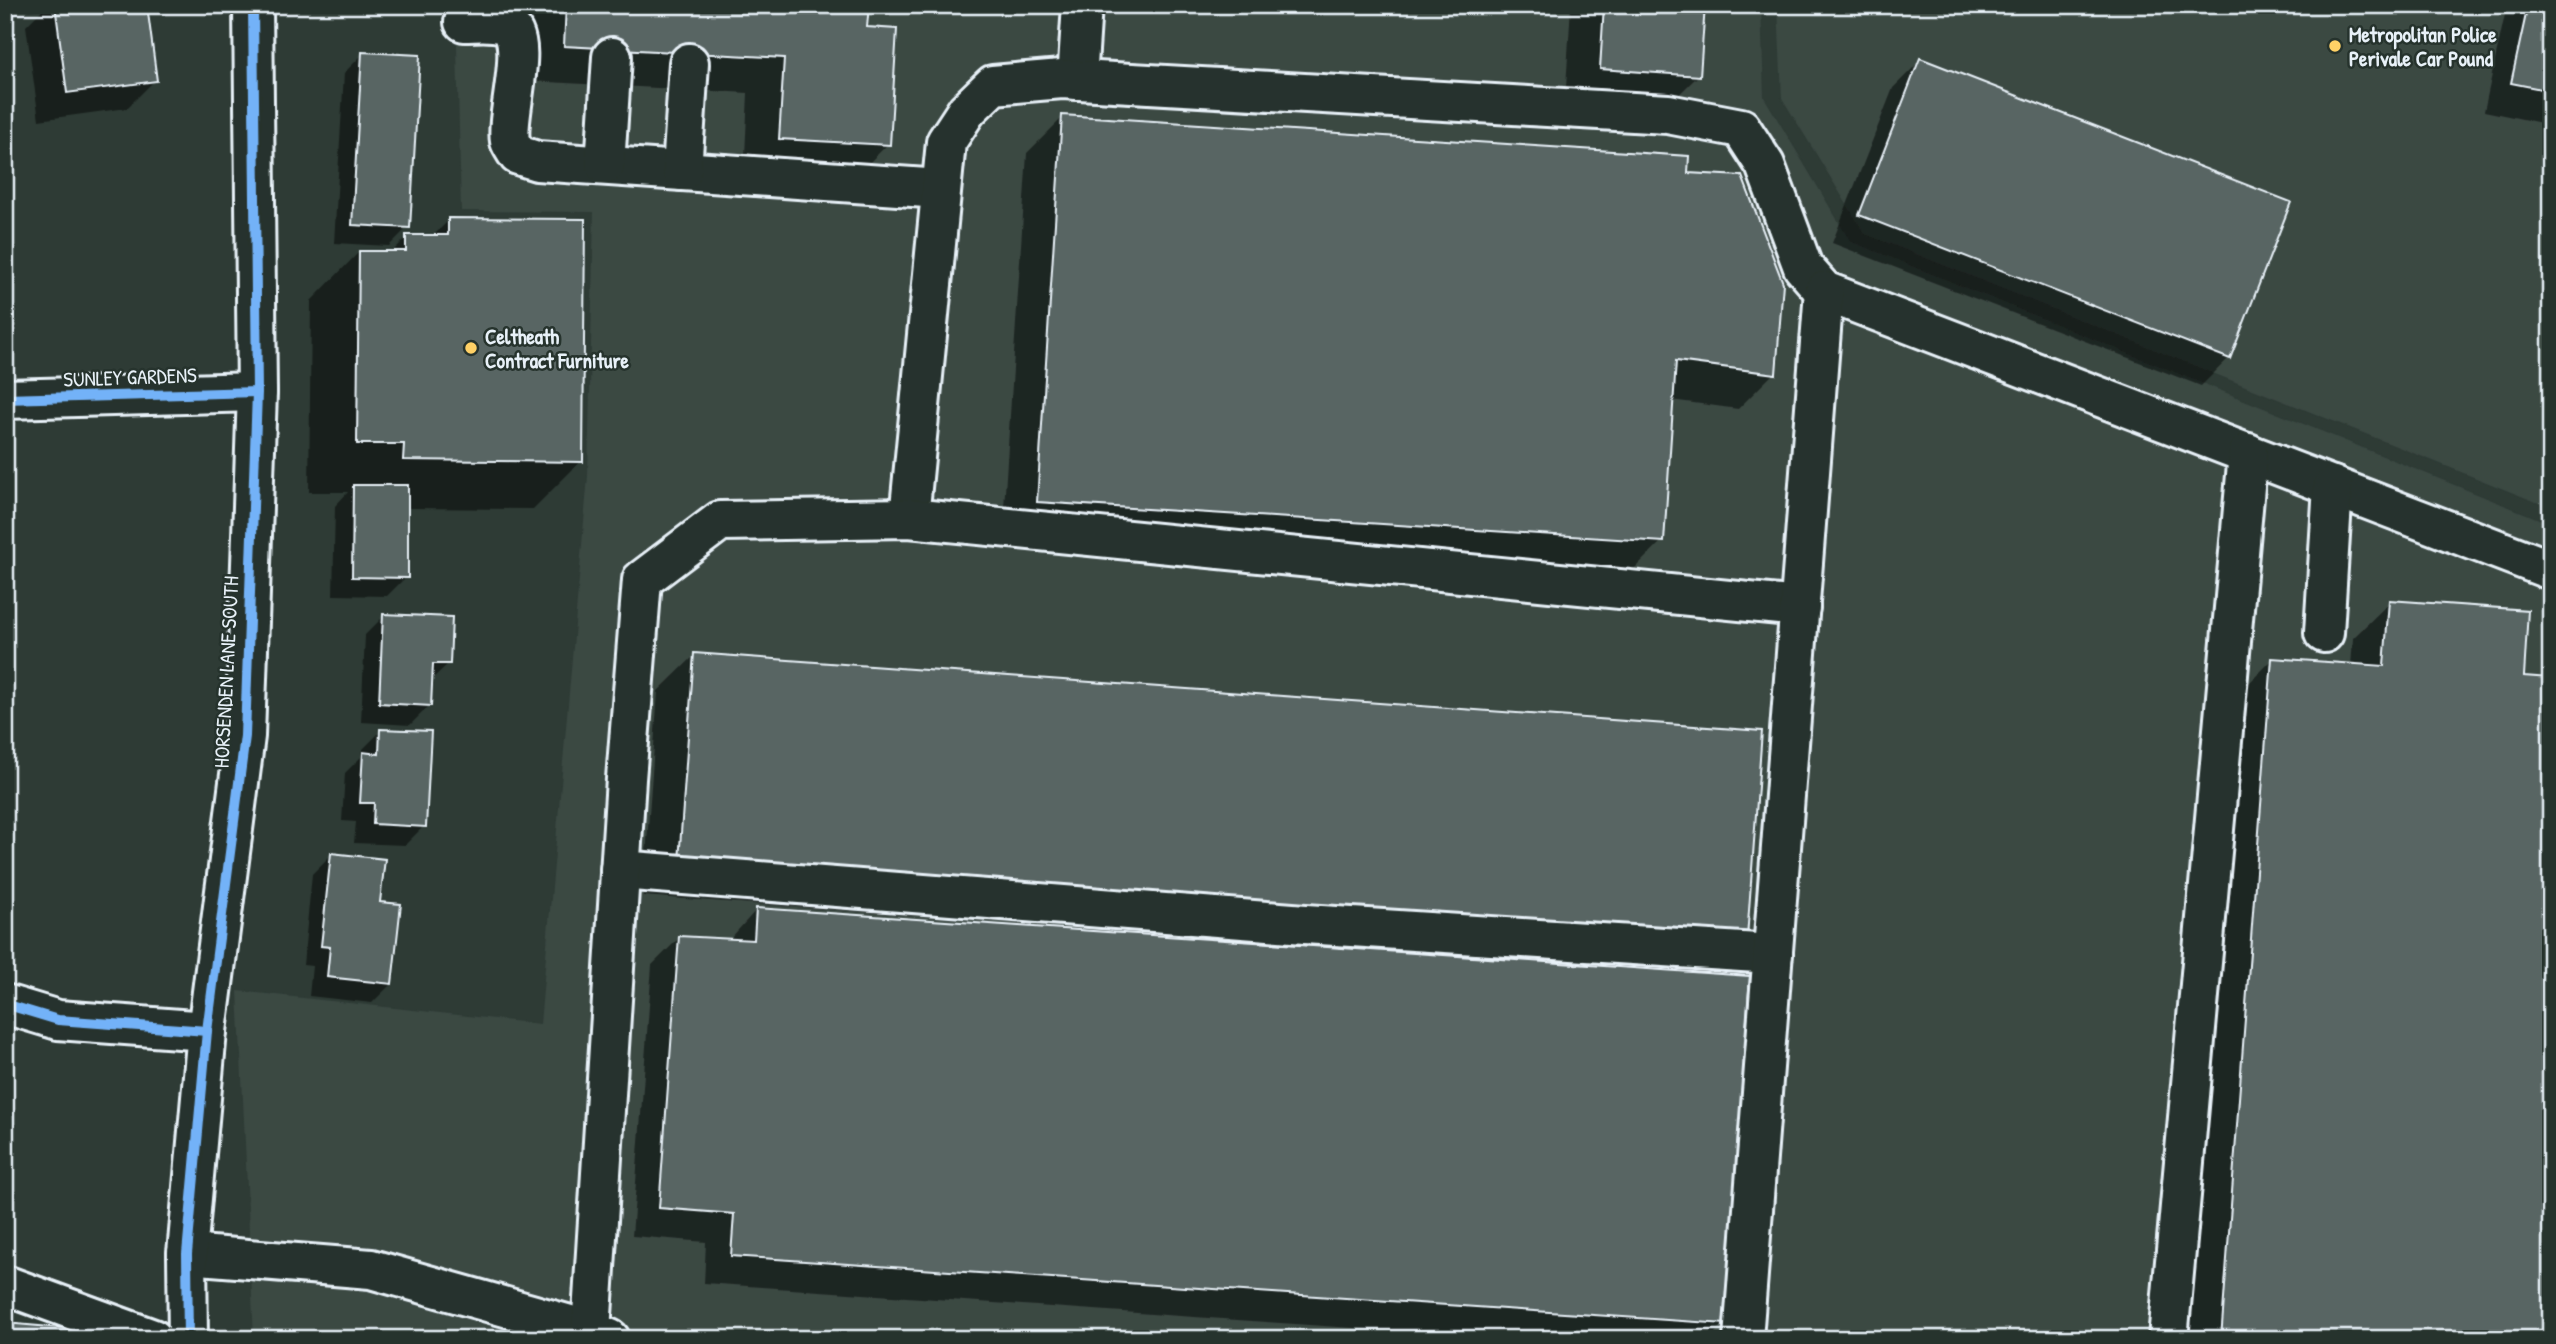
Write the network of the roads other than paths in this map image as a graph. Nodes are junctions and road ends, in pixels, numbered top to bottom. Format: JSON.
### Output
{"nodes":[{"id":1,"x":253,"y":5,"type":"edge"},
{"id":2,"x":1082,"y":5,"type":"edge"},
{"id":3,"x":464,"y":22,"type":"dead end"},
{"id":4,"x":612,"y":57,"type":"dead end"},
{"id":5,"x":689,"y":63,"type":"dead end"},
{"id":6,"x":1077,"y":80,"type":"junction"},
{"id":7,"x":605,"y":165,"type":"junction"},
{"id":8,"x":682,"y":171,"type":"junction"},
{"id":9,"x":941,"y":189,"type":"junction"},
{"id":10,"x":1824,"y":291,"type":"junction"},
{"id":11,"x":257,"y":392,"type":"junction"},
{"id":12,"x":5,"y":400,"type":"edge"},
{"id":13,"x":2248,"y":453,"type":"junction"},
{"id":14,"x":2333,"y":486,"type":"junction"},
{"id":15,"x":909,"y":518,"type":"junction"},
{"id":16,"x":2551,"y":570,"type":"edge"},
{"id":17,"x":1800,"y":607,"type":"junction"},
{"id":18,"x":2324,"y":633,"type":"dead end"},
{"id":19,"x":620,"y":870,"type":"junction"},
{"id":20,"x":1773,"y":954,"type":"junction"},
{"id":21,"x":5,"y":1003,"type":"edge"},
{"id":22,"x":207,"y":1031,"type":"junction"},
{"id":23,"x":187,"y":1254,"type":"junction"},
{"id":24,"x":5,"y":1285,"type":"edge"},
{"id":25,"x":600,"y":1335,"type":"edge"},
{"id":26,"x":153,"y":1339,"type":"edge"},
{"id":27,"x":188,"y":1339,"type":"edge"},
{"id":28,"x":1743,"y":1339,"type":"edge"},
{"id":29,"x":2168,"y":1339,"type":"edge"}],
"edges":[{"from":1,"to":11,"type":"street","name":"HORSENDEN LANE SOUTH"},
{"from":2,"to":6,"type":"street"},
{"from":3,"to":7,"type":"street"},
{"from":4,"to":7,"type":"street"},
{"from":5,"to":8,"type":"street"},
{"from":6,"to":9,"type":"street"},
{"from":6,"to":10,"type":"street"},
{"from":7,"to":8,"type":"street"},
{"from":8,"to":9,"type":"street"},
{"from":9,"to":15,"type":"street"},
{"from":10,"to":13,"type":"street"},
{"from":10,"to":17,"type":"street"},
{"from":11,"to":12,"type":"street","name":"SUNLEY GARDENS"},
{"from":11,"to":22,"type":"street","name":"HORSENDEN LANE SOUTH"},
{"from":13,"to":14,"type":"street"},
{"from":13,"to":29,"type":"street"},
{"from":14,"to":16,"type":"street"},
{"from":14,"to":18,"type":"street"},
{"from":15,"to":17,"type":"street"},
{"from":15,"to":19,"type":"street"},
{"from":17,"to":20,"type":"street"},
{"from":19,"to":20,"type":"street"},
{"from":19,"to":25,"type":"street"},
{"from":20,"to":28,"type":"street"},
{"from":21,"to":22,"type":"street"},
{"from":22,"to":23,"type":"street","name":"HORSENDEN LANE SOUTH"},
{"from":23,"to":25,"type":"street"},
{"from":23,"to":27,"type":"street","name":"HORSENDEN LANE SOUTH"},
{"from":24,"to":26,"type":"street"}]}
